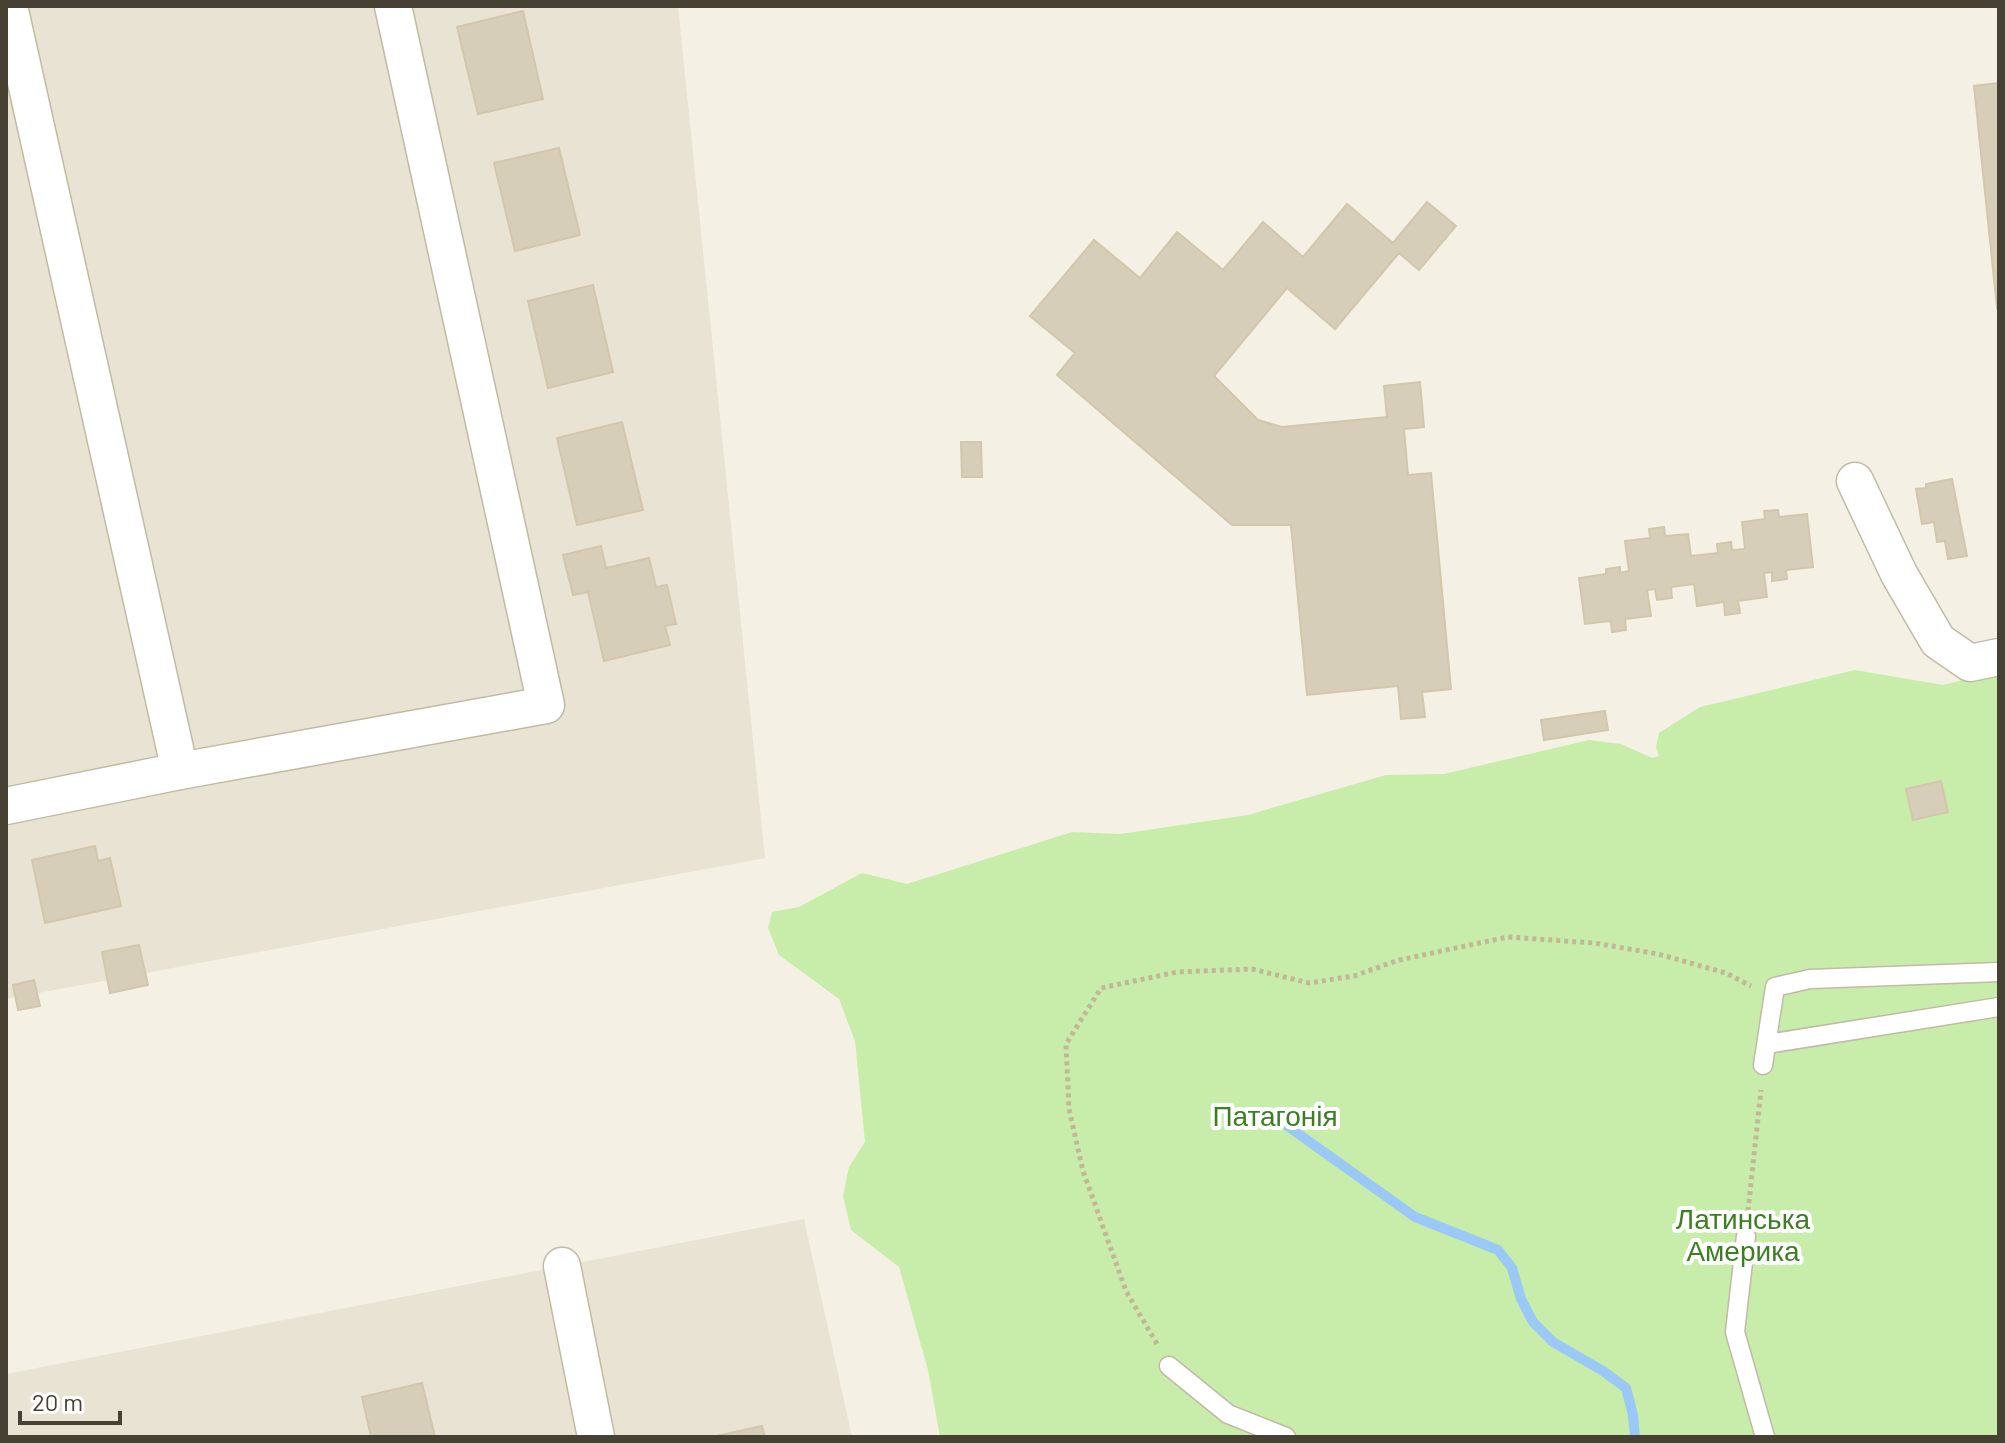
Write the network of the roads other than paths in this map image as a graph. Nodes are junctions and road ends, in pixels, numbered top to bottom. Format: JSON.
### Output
{"nodes":[{"id":1,"x":9,"y":6,"type":"edge"},
{"id":2,"x":393,"y":6,"type":"edge"},
{"id":3,"x":1855,"y":481,"type":"dead end"},
{"id":4,"x":1999,"y":657,"type":"edge"},
{"id":5,"x":180,"y":771,"type":"junction"},
{"id":6,"x":6,"y":806,"type":"edge"},
{"id":7,"x":1999,"y":972,"type":"edge"},
{"id":8,"x":1999,"y":1007,"type":"edge"},
{"id":9,"x":1767,"y":1044,"type":"junction"},
{"id":10,"x":1763,"y":1065,"type":"road end"},
{"id":11,"x":1746,"y":1236,"type":"road end"},
{"id":12,"x":562,"y":1266,"type":"dead end"},
{"id":13,"x":1169,"y":1366,"type":"road end"},
{"id":14,"x":596,"y":1437,"type":"edge"},
{"id":15,"x":1286,"y":1437,"type":"edge"},
{"id":16,"x":1765,"y":1437,"type":"edge"}],
"edges":[{"from":1,"to":5,"type":"street"},
{"from":2,"to":5,"type":"street"},
{"from":3,"to":4,"type":"street"},
{"from":5,"to":6,"type":"street"},
{"from":7,"to":9,"type":"lane"},
{"from":8,"to":9,"type":"lane"},
{"from":9,"to":10,"type":"lane"},
{"from":11,"to":16,"type":"lane"},
{"from":12,"to":14,"type":"street"},
{"from":13,"to":15,"type":"lane"}]}
